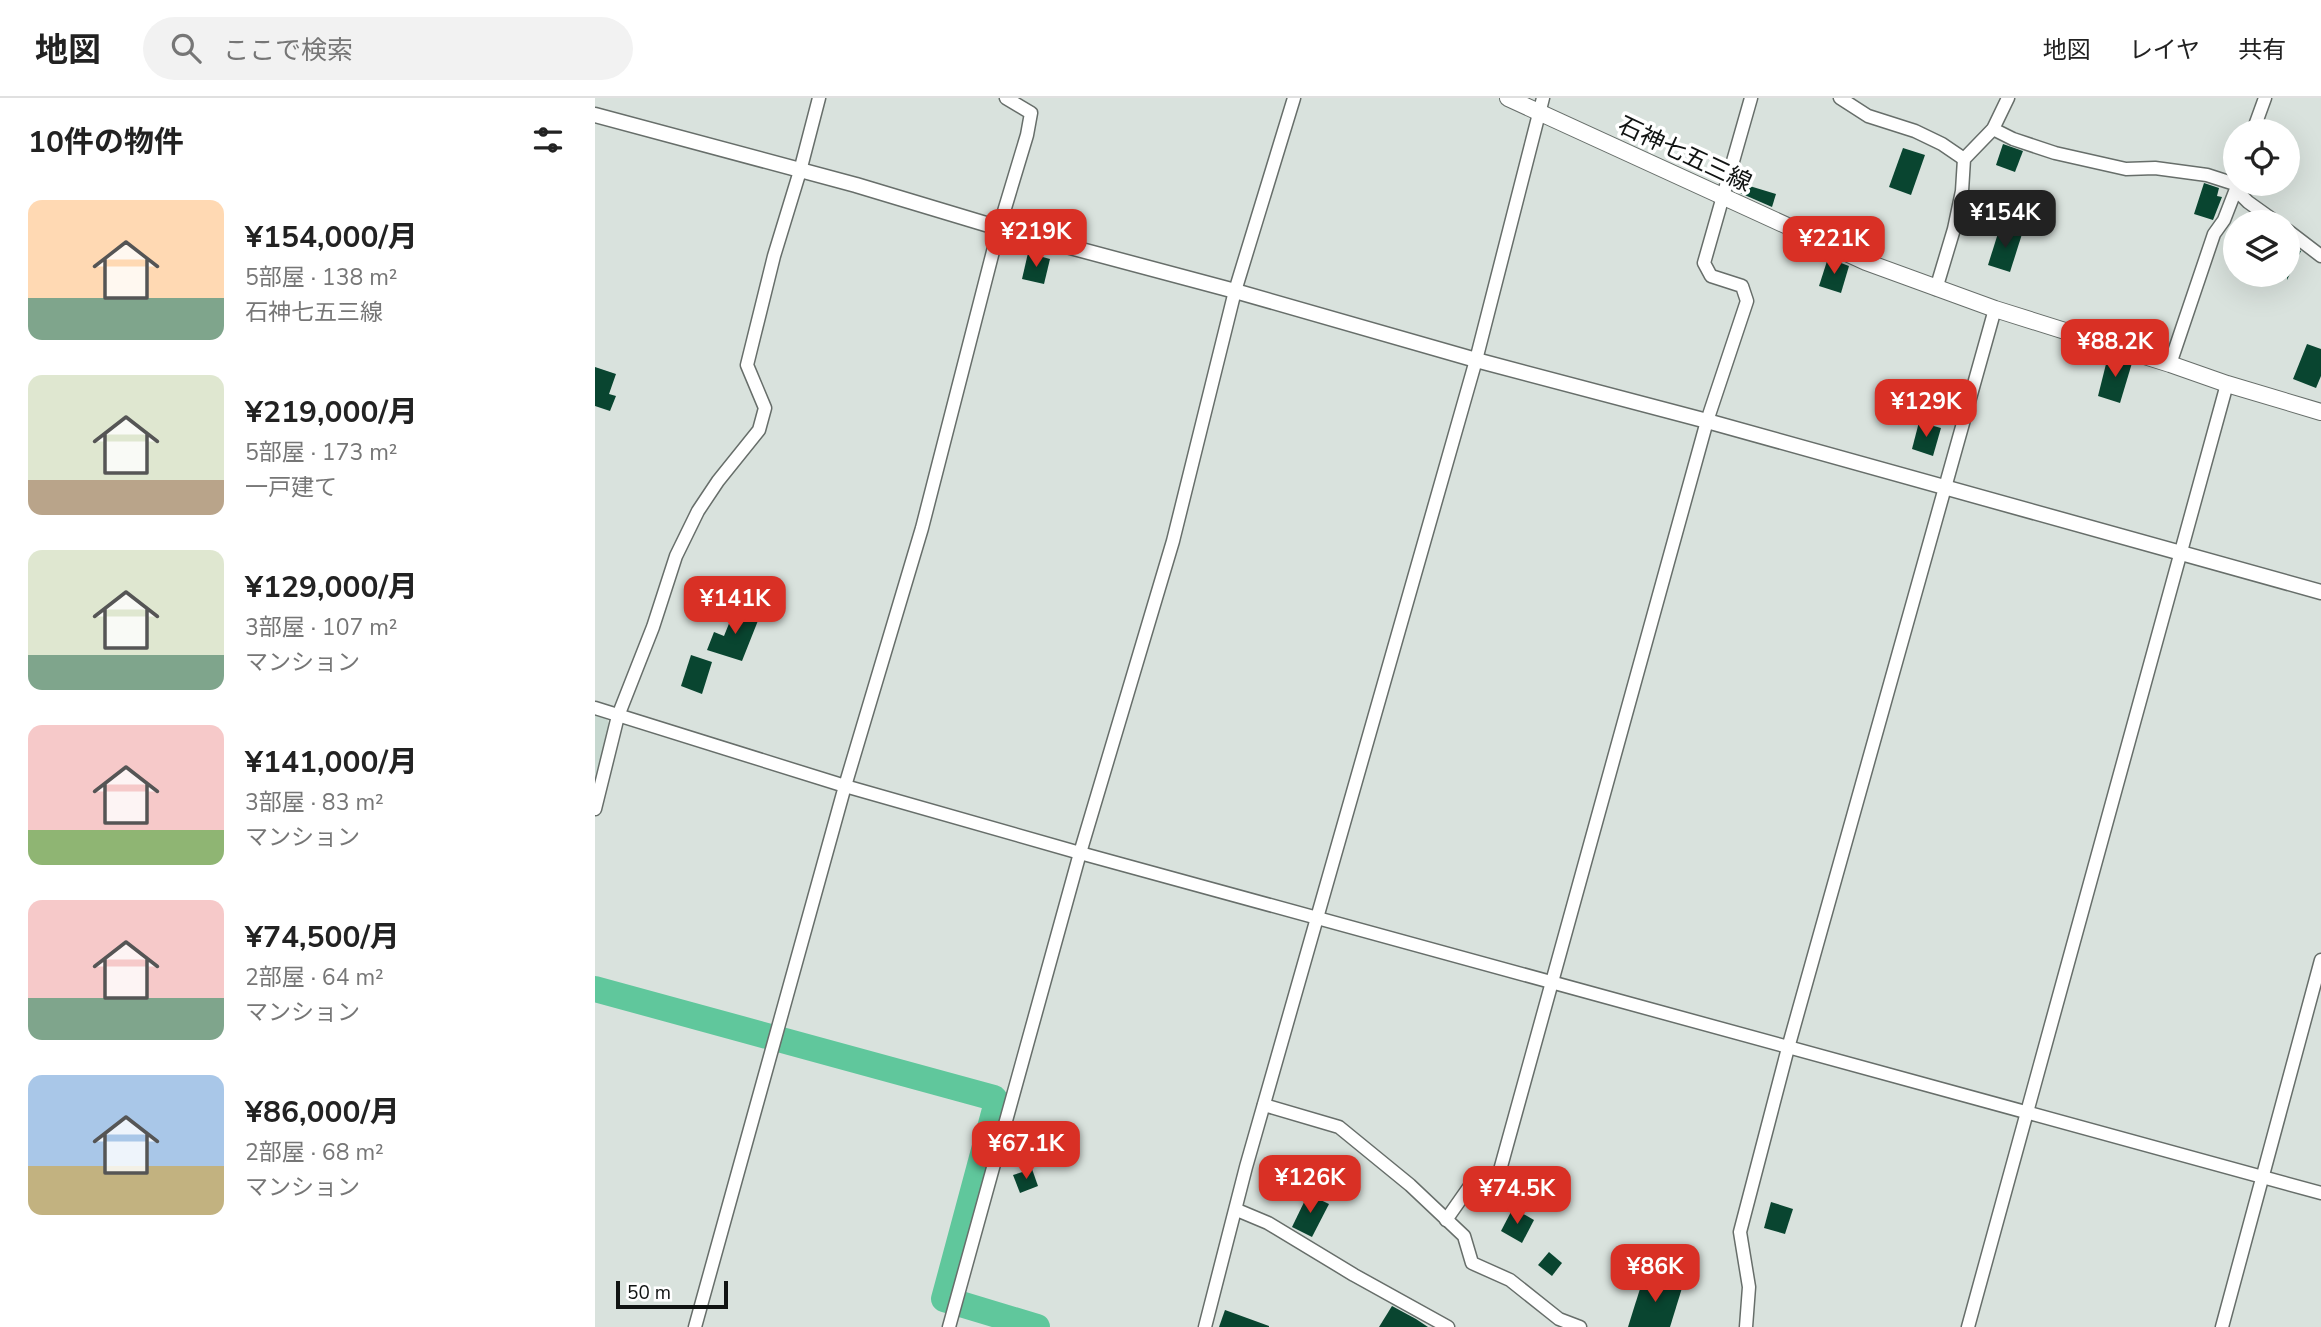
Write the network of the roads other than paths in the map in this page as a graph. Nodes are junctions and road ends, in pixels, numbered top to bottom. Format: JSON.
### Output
{"nodes":[{"id":1,"x":819,"y":98,"type":"edge"},
{"id":2,"x":1006,"y":98,"type":"edge"},
{"id":3,"x":1294,"y":98,"type":"edge"},
{"id":4,"x":1508,"y":98,"type":"edge"},
{"id":5,"x":1751,"y":98,"type":"edge"},
{"id":6,"x":1840,"y":98,"type":"edge"},
{"id":7,"x":2007,"y":98,"type":"edge"},
{"id":8,"x":2265,"y":98,"type":"edge"},
{"id":9,"x":1541,"y":105,"type":"edge"},
{"id":10,"x":595,"y":115,"type":"edge"},
{"id":11,"x":2257,"y":119,"type":"edge"},
{"id":12,"x":1993,"y":129,"type":"junction"},
{"id":13,"x":1964,"y":159,"type":"junction"},
{"id":14,"x":800,"y":171,"type":"junction"},
{"id":15,"x":2223,"y":181,"type":"edge"},
{"id":16,"x":2233,"y":196,"type":"edge"},
{"id":17,"x":2244,"y":196,"type":"edge"},
{"id":18,"x":1722,"y":197,"type":"junction"},
{"id":19,"x":2259,"y":210,"type":"edge"},
{"id":20,"x":999,"y":228,"type":"junction"},
{"id":21,"x":2300,"y":240,"type":"edge"},
{"id":22,"x":2321,"y":256,"type":"edge"},
{"id":23,"x":1936,"y":289,"type":"junction"},
{"id":24,"x":1235,"y":290,"type":"junction"},
{"id":25,"x":1995,"y":309,"type":"junction"},
{"id":26,"x":1476,"y":360,"type":"junction"},
{"id":27,"x":2170,"y":364,"type":"junction"},
{"id":28,"x":2227,"y":384,"type":"junction"},
{"id":29,"x":2321,"y":412,"type":"edge"},
{"id":30,"x":1707,"y":421,"type":"junction"},
{"id":31,"x":1944,"y":488,"type":"junction"},
{"id":32,"x":2179,"y":553,"type":"junction"},
{"id":33,"x":2321,"y":592,"type":"edge"},
{"id":34,"x":595,"y":708,"type":"edge"},
{"id":35,"x":618,"y":716,"type":"junction"},
{"id":36,"x":845,"y":786,"type":"junction"},
{"id":37,"x":595,"y":809,"type":"edge"},
{"id":38,"x":1080,"y":853,"type":"junction"},
{"id":39,"x":1317,"y":919,"type":"junction"},
{"id":40,"x":2321,"y":960,"type":"edge"},
{"id":41,"x":1552,"y":981,"type":"junction"},
{"id":42,"x":1788,"y":1048,"type":"junction"},
{"id":43,"x":1264,"y":1105,"type":"junction"},
{"id":44,"x":2028,"y":1114,"type":"junction"},
{"id":45,"x":2263,"y":1176,"type":"junction"},
{"id":46,"x":2321,"y":1193,"type":"edge"},
{"id":47,"x":1237,"y":1210,"type":"junction"},
{"id":48,"x":1446,"y":1220,"type":"junction"},
{"id":49,"x":695,"y":1327,"type":"edge"},
{"id":50,"x":949,"y":1327,"type":"edge"},
{"id":51,"x":1205,"y":1327,"type":"edge"},
{"id":52,"x":1448,"y":1327,"type":"edge"},
{"id":53,"x":1580,"y":1327,"type":"edge"},
{"id":54,"x":1746,"y":1327,"type":"edge"},
{"id":55,"x":1968,"y":1327,"type":"edge"},
{"id":56,"x":2222,"y":1327,"type":"edge"}],
"edges":[{"from":1,"to":14,"type":"street"},
{"from":2,"to":20,"type":"street"},
{"from":3,"to":24,"type":"street"},
{"from":4,"to":9,"type":"main road","name":"石神七五三線"},
{"from":5,"to":18,"type":"street"},
{"from":6,"to":13,"type":"street"},
{"from":7,"to":12,"type":"street"},
{"from":8,"to":11,"type":"street"},
{"from":9,"to":18,"type":"main road","name":"石神七五三線"},
{"from":9,"to":26,"type":"street"},
{"from":10,"to":14,"type":"street"},
{"from":12,"to":13,"type":"street"},
{"from":12,"to":15,"type":"street"},
{"from":13,"to":23,"type":"street"},
{"from":14,"to":20,"type":"street"},
{"from":14,"to":35,"type":"street"},
{"from":16,"to":27,"type":"street"},
{"from":17,"to":19,"type":"street"},
{"from":18,"to":23,"type":"main road","name":"石神七五三線"},
{"from":18,"to":30,"type":"street"},
{"from":20,"to":24,"type":"street"},
{"from":20,"to":36,"type":"street"},
{"from":21,"to":22,"type":"street"},
{"from":23,"to":25,"type":"main road","name":"石神七五三線"},
{"from":24,"to":26,"type":"street"},
{"from":24,"to":38,"type":"street"},
{"from":25,"to":27,"type":"main road","name":"石神七五三線"},
{"from":25,"to":31,"type":"street"},
{"from":26,"to":30,"type":"street"},
{"from":26,"to":39,"type":"street"},
{"from":27,"to":28,"type":"main road","name":"石神七五三線"},
{"from":28,"to":29,"type":"main road","name":"石神七五三線"},
{"from":28,"to":32,"type":"street"},
{"from":30,"to":31,"type":"street"},
{"from":30,"to":41,"type":"street"},
{"from":31,"to":32,"type":"street"},
{"from":31,"to":42,"type":"street"},
{"from":32,"to":33,"type":"street"},
{"from":32,"to":44,"type":"street"},
{"from":34,"to":35,"type":"street"},
{"from":35,"to":36,"type":"street"},
{"from":35,"to":37,"type":"street"},
{"from":36,"to":38,"type":"street"},
{"from":36,"to":49,"type":"street"},
{"from":38,"to":39,"type":"street"},
{"from":38,"to":50,"type":"street"},
{"from":39,"to":41,"type":"street"},
{"from":39,"to":43,"type":"street"},
{"from":40,"to":45,"type":"street"},
{"from":41,"to":42,"type":"street"},
{"from":41,"to":48,"type":"street"},
{"from":42,"to":44,"type":"street"},
{"from":42,"to":54,"type":"street"},
{"from":43,"to":47,"type":"street"},
{"from":43,"to":48,"type":"street"},
{"from":44,"to":45,"type":"street"},
{"from":44,"to":55,"type":"street"},
{"from":45,"to":46,"type":"street"},
{"from":45,"to":56,"type":"street"},
{"from":47,"to":51,"type":"street"},
{"from":47,"to":52,"type":"street"},
{"from":48,"to":53,"type":"street"}]}
